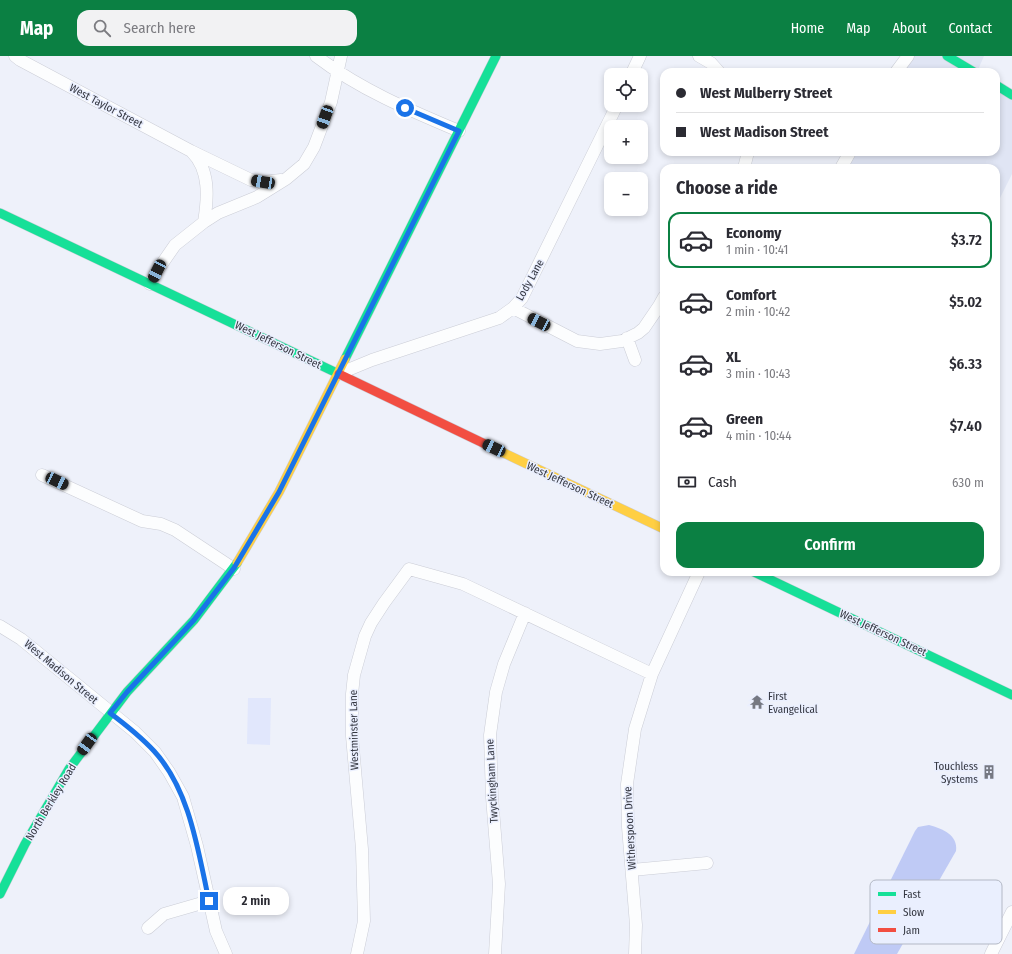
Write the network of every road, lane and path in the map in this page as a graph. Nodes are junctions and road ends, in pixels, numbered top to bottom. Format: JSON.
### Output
{"nodes":[{"id":1,"x":316,"y":56,"type":"edge"},
{"id":2,"x":341,"y":56,"type":"edge"},
{"id":3,"x":496,"y":56,"type":"edge"},
{"id":4,"x":640,"y":56,"type":"edge"},
{"id":5,"x":699,"y":56,"type":"edge"},
{"id":6,"x":908,"y":56,"type":"edge"},
{"id":7,"x":947,"y":56,"type":"edge"},
{"id":8,"x":15,"y":57,"type":"edge"},
{"id":9,"x":634,"y":68,"type":"edge"},
{"id":10,"x":715,"y":68,"type":"edge"},
{"id":11,"x":899,"y":68,"type":"edge"},
{"id":12,"x":967,"y":68,"type":"edge"},
{"id":13,"x":337,"y":72,"type":"junction"},
{"id":14,"x":1000,"y":88,"type":"edge"},
{"id":15,"x":1012,"y":95,"type":"edge"},
{"id":16,"x":614,"y":112,"type":"edge"},
{"id":17,"x":459,"y":131,"type":"junction"},
{"id":18,"x":191,"y":151,"type":"junction"},
{"id":19,"x":286,"y":179,"type":"junction"},
{"id":20,"x":0,"y":213,"type":"edge"},
{"id":21,"x":204,"y":222,"type":"junction"},
{"id":22,"x":150,"y":284,"type":"junction"},
{"id":23,"x":660,"y":304,"type":"edge"},
{"id":24,"x":513,"y":308,"type":"junction"},
{"id":25,"x":627,"y":338,"type":"junction"},
{"id":26,"x":635,"y":360,"type":"dead end"},
{"id":27,"x":338,"y":374,"type":"junction"},
{"id":28,"x":42,"y":475,"type":"dead end"},
{"id":29,"x":660,"y":527,"type":"edge"},
{"id":30,"x":234,"y":568,"type":"junction"},
{"id":31,"x":697,"y":576,"type":"edge"},
{"id":32,"x":762,"y":576,"type":"edge"},
{"id":33,"x":525,"y":613,"type":"junction"},
{"id":34,"x":0,"y":626,"type":"edge"},
{"id":35,"x":652,"y":674,"type":"junction"},
{"id":36,"x":1012,"y":695,"type":"edge"},
{"id":37,"x":110,"y":713,"type":"junction"},
{"id":38,"x":707,"y":863,"type":"dead end"},
{"id":39,"x":632,"y":870,"type":"junction"},
{"id":40,"x":0,"y":894,"type":"edge"},
{"id":41,"x":209,"y":901,"type":"junction"},
{"id":42,"x":1012,"y":912,"type":"edge"},
{"id":43,"x":148,"y":928,"type":"dead end"},
{"id":44,"x":1002,"y":932,"type":"edge"},
{"id":45,"x":996,"y":944,"type":"edge"},
{"id":46,"x":226,"y":954,"type":"edge"},
{"id":47,"x":357,"y":954,"type":"edge"},
{"id":48,"x":495,"y":954,"type":"edge"},
{"id":49,"x":635,"y":954,"type":"edge"},
{"id":50,"x":991,"y":954,"type":"edge"}],
"edges":[{"from":1,"to":13,"type":"street"},
{"from":2,"to":13,"type":"street"},
{"from":3,"to":17,"type":"street","name":"North Berkley Road"},
{"from":4,"to":9,"type":"street"},
{"from":5,"to":10,"type":"street"},
{"from":6,"to":11,"type":"street"},
{"from":7,"to":12,"type":"street"},
{"from":8,"to":18,"type":"street","name":"West Taylor Street"},
{"from":13,"to":17,"type":"street"},
{"from":13,"to":19,"type":"street"},
{"from":14,"to":15,"type":"street"},
{"from":16,"to":24,"type":"street","name":"Lody Lane"},
{"from":17,"to":27,"type":"street","name":"North Berkley Road"},
{"from":18,"to":19,"type":"street","name":"West Taylor Street"},
{"from":18,"to":21,"type":"street","name":"West Taylor Street"},
{"from":19,"to":21,"type":"street"},
{"from":20,"to":22,"type":"street","name":"West Jefferson Street"},
{"from":21,"to":22,"type":"street"},
{"from":22,"to":27,"type":"street","name":"West Jefferson Street"},
{"from":23,"to":25,"type":"street"},
{"from":24,"to":25,"type":"street"},
{"from":24,"to":27,"type":"street","name":"Lody Lane"},
{"from":25,"to":26,"type":"street"},
{"from":27,"to":29,"type":"street","name":"West Jefferson Street"},
{"from":27,"to":30,"type":"street","name":"North Berkley Road"},
{"from":28,"to":30,"type":"street"},
{"from":30,"to":37,"type":"street","name":"North Berkley Road"},
{"from":31,"to":35,"type":"street","name":"Witherspoon Drive"},
{"from":32,"to":36,"type":"street","name":"West Jefferson Street"},
{"from":33,"to":35,"type":"street","name":"Westminster Lane"},
{"from":33,"to":47,"type":"street","name":"Westminster Lane"},
{"from":33,"to":48,"type":"street","name":"Twyckingham Lane"},
{"from":34,"to":37,"type":"street","name":"West Madison Street"},
{"from":35,"to":39,"type":"street","name":"Witherspoon Drive"},
{"from":37,"to":40,"type":"street","name":"North Berkley Road"},
{"from":37,"to":41,"type":"street","name":"West Madison Street"},
{"from":38,"to":39,"type":"street"},
{"from":39,"to":49,"type":"street","name":"Witherspoon Drive"},
{"from":41,"to":43,"type":"street"},
{"from":41,"to":46,"type":"street","name":"West Madison Street"},
{"from":42,"to":44,"type":"street"},
{"from":45,"to":50,"type":"street"}]}
